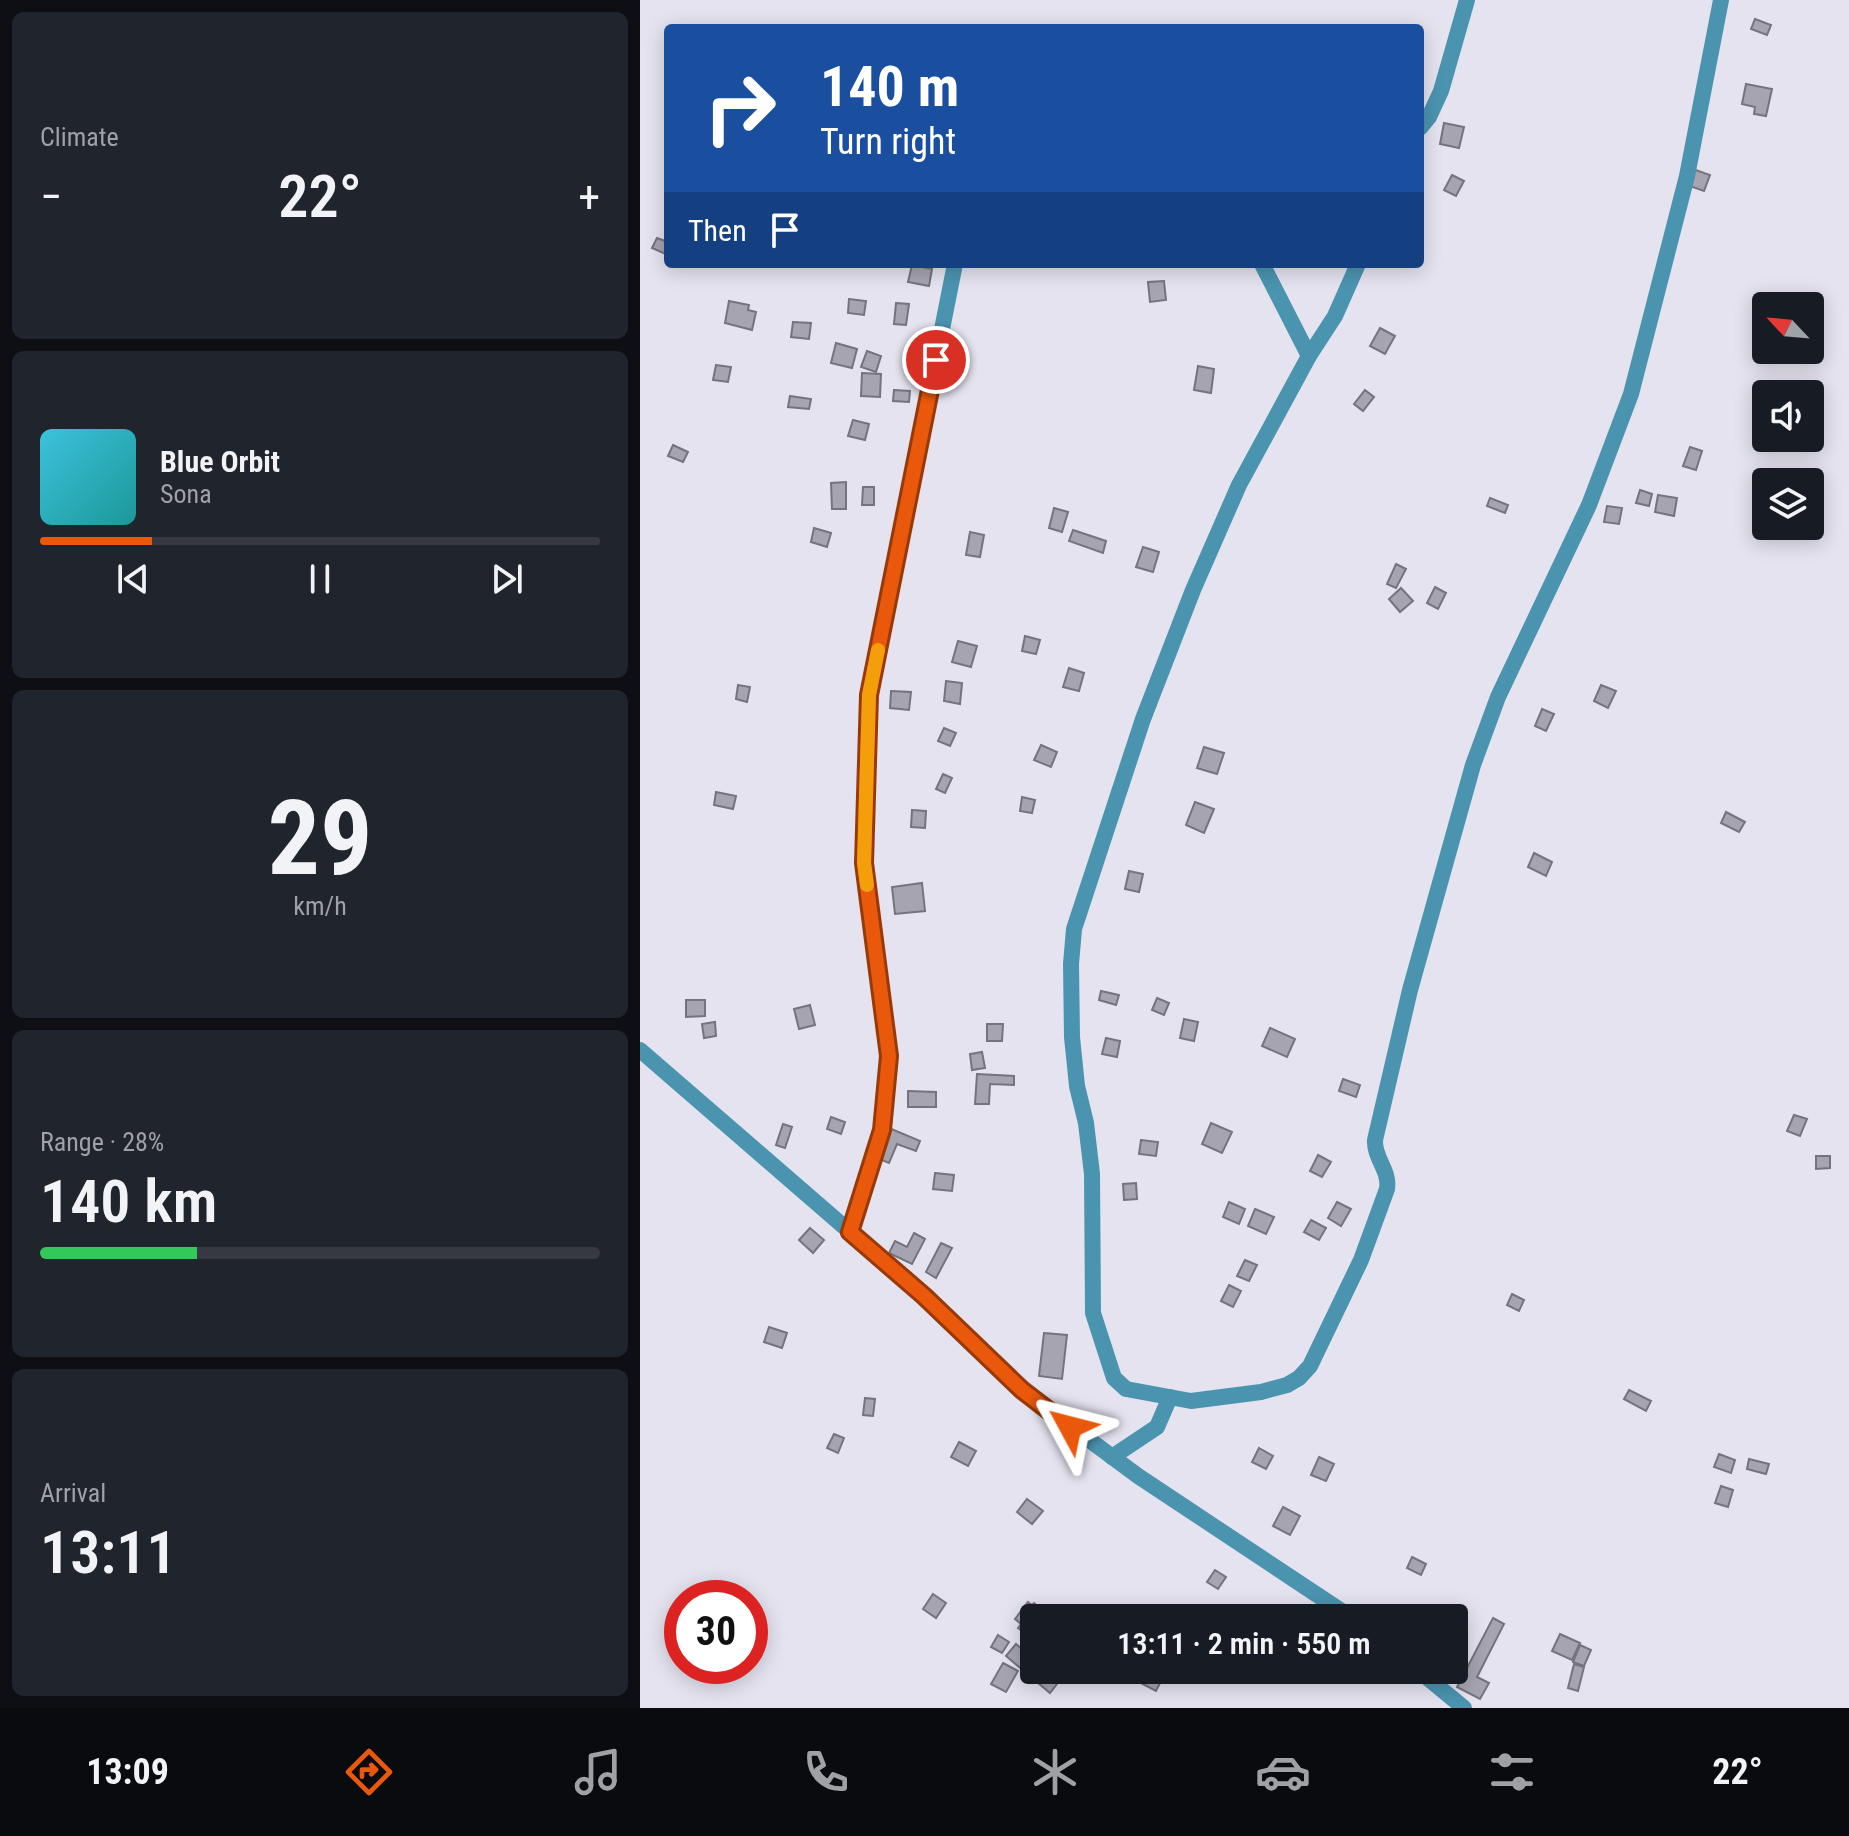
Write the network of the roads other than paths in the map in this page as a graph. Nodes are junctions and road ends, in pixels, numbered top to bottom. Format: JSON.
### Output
{"nodes":[{"id":1,"x":1467,"y":0,"type":"edge"},
{"id":2,"x":1721,"y":0,"type":"edge"},
{"id":3,"x":1424,"y":123,"type":"edge"},
{"id":4,"x":954,"y":268,"type":"edge"},
{"id":5,"x":1264,"y":268,"type":"edge"},
{"id":6,"x":1356,"y":268,"type":"edge"},
{"id":7,"x":1309,"y":356,"type":"junction"},
{"id":8,"x":640,"y":1050,"type":"edge"},
{"id":9,"x":850,"y":1232,"type":"junction"},
{"id":10,"x":1170,"y":1397,"type":"junction"},
{"id":11,"x":1112,"y":1457,"type":"junction"},
{"id":12,"x":1331,"y":1604,"type":"edge"},
{"id":13,"x":1435,"y":1684,"type":"edge"},
{"id":14,"x":1464,"y":1708,"type":"edge"}],
"edges":[{"from":1,"to":3,"type":"street"},
{"from":2,"to":10,"type":"street"},
{"from":4,"to":9,"type":"street"},
{"from":5,"to":7,"type":"street"},
{"from":6,"to":7,"type":"street"},
{"from":7,"to":10,"type":"street"},
{"from":8,"to":9,"type":"street"},
{"from":9,"to":11,"type":"street"},
{"from":10,"to":11,"type":"street"},
{"from":11,"to":12,"type":"street"},
{"from":13,"to":14,"type":"street"}]}
